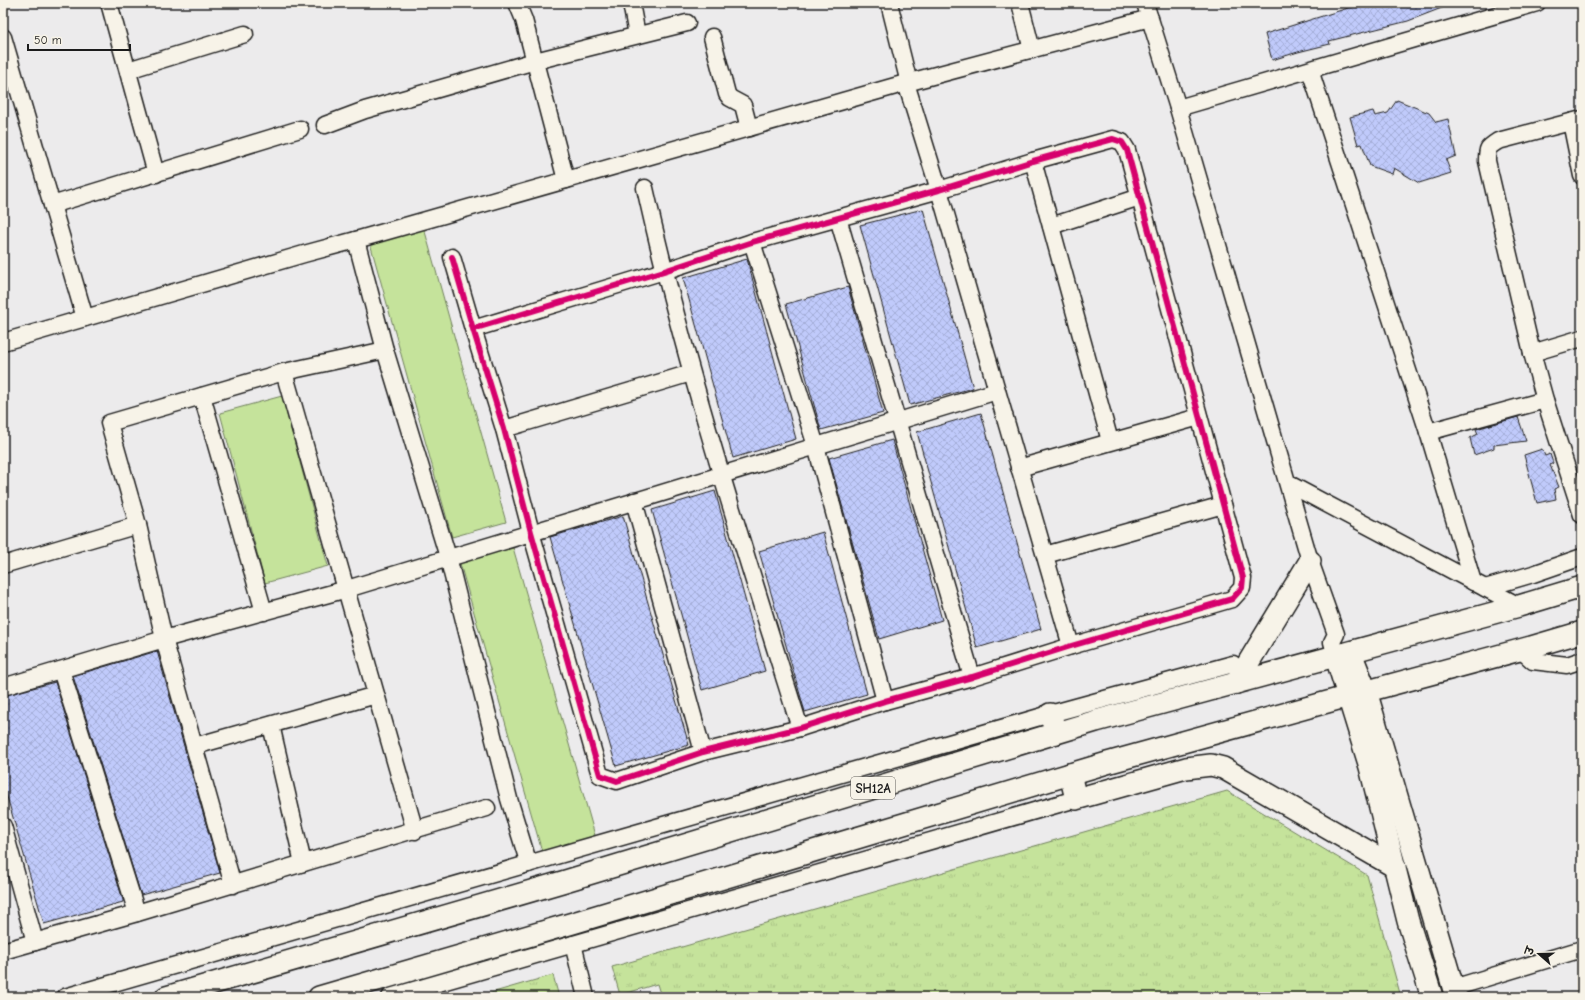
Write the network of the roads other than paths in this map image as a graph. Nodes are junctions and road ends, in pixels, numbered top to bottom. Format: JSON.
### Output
{"nodes":[{"id":1,"x":109,"y":3,"type":"edge"},
{"id":2,"x":517,"y":3,"type":"edge"},
{"id":3,"x":631,"y":3,"type":"edge"},
{"id":4,"x":889,"y":3,"type":"edge"},
{"id":5,"x":1020,"y":3,"type":"edge"},
{"id":6,"x":1538,"y":3,"type":"edge"},
{"id":7,"x":1148,"y":11,"type":"edge"},
{"id":8,"x":687,"y":23,"type":"dead end"},
{"id":9,"x":245,"y":34,"type":"dead end"},
{"id":10,"x":637,"y":35,"type":"junction"},
{"id":11,"x":3,"y":37,"type":"edge"},
{"id":12,"x":712,"y":37,"type":"dead end"},
{"id":13,"x":1032,"y":50,"type":"junction"},
{"id":14,"x":535,"y":61,"type":"junction"},
{"id":15,"x":128,"y":70,"type":"junction"},
{"id":16,"x":1310,"y":70,"type":"junction"},
{"id":17,"x":908,"y":83,"type":"junction"},
{"id":18,"x":1178,"y":108,"type":"junction"},
{"id":19,"x":1576,"y":120,"type":"edge"},
{"id":20,"x":324,"y":125,"type":"dead end"},
{"id":21,"x":749,"y":128,"type":"junction"},
{"id":22,"x":300,"y":129,"type":"dead end"},
{"id":23,"x":1033,"y":161,"type":"junction"},
{"id":24,"x":156,"y":174,"type":"junction"},
{"id":25,"x":1582,"y":176,"type":"edge"},
{"id":26,"x":566,"y":180,"type":"junction"},
{"id":27,"x":644,"y":188,"type":"dead end"},
{"id":28,"x":939,"y":190,"type":"junction"},
{"id":29,"x":1140,"y":197,"type":"junction"},
{"id":30,"x":52,"y":205,"type":"junction"},
{"id":31,"x":838,"y":218,"type":"junction"},
{"id":32,"x":1051,"y":226,"type":"junction"},
{"id":33,"x":356,"y":240,"type":"junction"},
{"id":34,"x":752,"y":242,"type":"junction"},
{"id":35,"x":452,"y":257,"type":"dead end"},
{"id":36,"x":664,"y":271,"type":"junction"},
{"id":37,"x":84,"y":318,"type":"junction"},
{"id":38,"x":473,"y":329,"type":"junction"},
{"id":39,"x":1582,"y":338,"type":"edge"},
{"id":40,"x":3,"y":342,"type":"edge"},
{"id":41,"x":385,"y":350,"type":"junction"},
{"id":42,"x":1532,"y":353,"type":"junction"},
{"id":43,"x":284,"y":372,"type":"junction"},
{"id":44,"x":691,"y":374,"type":"junction"},
{"id":45,"x":997,"y":391,"type":"junction"},
{"id":46,"x":202,"y":396,"type":"junction"},
{"id":47,"x":1545,"y":400,"type":"junction"},
{"id":48,"x":1199,"y":417,"type":"junction"},
{"id":49,"x":898,"y":421,"type":"junction"},
{"id":50,"x":504,"y":429,"type":"junction"},
{"id":51,"x":1428,"y":432,"type":"junction"},
{"id":52,"x":1110,"y":441,"type":"junction"},
{"id":53,"x":816,"y":446,"type":"junction"},
{"id":54,"x":1019,"y":468,"type":"junction"},
{"id":55,"x":721,"y":475,"type":"junction"},
{"id":56,"x":1289,"y":484,"type":"junction"},
{"id":57,"x":634,"y":501,"type":"junction"},
{"id":58,"x":1223,"y":505,"type":"junction"},
{"id":59,"x":1582,"y":514,"type":"edge"},
{"id":60,"x":138,"y":525,"type":"junction"},
{"id":61,"x":531,"y":532,"type":"junction"},
{"id":62,"x":1045,"y":555,"type":"junction"},
{"id":63,"x":448,"y":558,"type":"junction"},
{"id":64,"x":1582,"y":558,"type":"edge"},
{"id":65,"x":1310,"y":561,"type":"junction"},
{"id":66,"x":3,"y":564,"type":"edge"},
{"id":67,"x":1479,"y":585,"type":"junction"},
{"id":68,"x":1582,"y":587,"type":"edge"},
{"id":69,"x":346,"y":589,"type":"junction"},
{"id":70,"x":1519,"y":606,"type":"junction"},
{"id":71,"x":264,"y":612,"type":"junction"},
{"id":72,"x":1582,"y":632,"type":"edge"},
{"id":73,"x":164,"y":639,"type":"junction"},
{"id":74,"x":1071,"y":646,"type":"junction"},
{"id":75,"x":1521,"y":650,"type":"junction"},
{"id":76,"x":1343,"y":655,"type":"junction"},
{"id":77,"x":1582,"y":660,"type":"edge"},
{"id":78,"x":62,"y":670,"type":"junction"},
{"id":79,"x":1235,"y":674,"type":"junction"},
{"id":80,"x":972,"y":678,"type":"junction"},
{"id":81,"x":3,"y":687,"type":"edge"},
{"id":82,"x":1357,"y":693,"type":"junction"},
{"id":83,"x":376,"y":695,"type":"junction"},
{"id":84,"x":885,"y":701,"type":"junction"},
{"id":85,"x":1053,"y":724,"type":"junction"},
{"id":86,"x":271,"y":725,"type":"junction"},
{"id":87,"x":800,"y":728,"type":"junction"},
{"id":88,"x":195,"y":746,"type":"junction"},
{"id":89,"x":703,"y":752,"type":"junction"},
{"id":90,"x":1070,"y":774,"type":"junction"},
{"id":91,"x":1076,"y":798,"type":"junction"},
{"id":92,"x":487,"y":808,"type":"dead end"},
{"id":93,"x":3,"y":826,"type":"edge"},
{"id":94,"x":415,"y":831,"type":"junction"},
{"id":95,"x":303,"y":863,"type":"junction"},
{"id":96,"x":528,"y":864,"type":"junction"},
{"id":97,"x":1395,"y":867,"type":"junction"},
{"id":98,"x":233,"y":884,"type":"junction"},
{"id":99,"x":137,"y":913,"type":"junction"},
{"id":100,"x":35,"y":942,"type":"junction"},
{"id":101,"x":573,"y":944,"type":"junction"},
{"id":102,"x":1582,"y":949,"type":"edge"},
{"id":103,"x":3,"y":951,"type":"edge"},
{"id":104,"x":1455,"y":992,"type":"edge"},
{"id":105,"x":66,"y":997,"type":"edge"},
{"id":106,"x":166,"y":997,"type":"edge"},
{"id":107,"x":319,"y":997,"type":"edge"},
{"id":108,"x":390,"y":997,"type":"edge"},
{"id":109,"x":586,"y":997,"type":"edge"},
{"id":110,"x":1432,"y":997,"type":"edge"}],
"edges":[{"from":1,"to":15,"type":"street"},
{"from":2,"to":14,"type":"street"},
{"from":3,"to":10,"type":"street"},
{"from":4,"to":17,"type":"street"},
{"from":5,"to":13,"type":"street"},
{"from":6,"to":16,"type":"street"},
{"from":7,"to":13,"type":"street"},
{"from":7,"to":18,"type":"street"},
{"from":8,"to":10,"type":"street"},
{"from":9,"to":15,"type":"street"},
{"from":10,"to":14,"type":"street"},
{"from":11,"to":30,"type":"street"},
{"from":12,"to":21,"type":"street"},
{"from":13,"to":17,"type":"street"},
{"from":14,"to":20,"type":"street"},
{"from":14,"to":26,"type":"street"},
{"from":15,"to":24,"type":"street"},
{"from":16,"to":18,"type":"street"},
{"from":16,"to":51,"type":"street"},
{"from":17,"to":21,"type":"street"},
{"from":17,"to":28,"type":"street"},
{"from":18,"to":56,"type":"street"},
{"from":19,"to":25,"type":"street"},
{"from":19,"to":42,"type":"street"},
{"from":21,"to":26,"type":"street"},
{"from":22,"to":24,"type":"street"},
{"from":23,"to":28,"type":"street"},
{"from":23,"to":29,"type":"street"},
{"from":23,"to":32,"type":"street"},
{"from":24,"to":30,"type":"street"},
{"from":26,"to":33,"type":"street"},
{"from":27,"to":36,"type":"street"},
{"from":28,"to":31,"type":"street"},
{"from":28,"to":45,"type":"street"},
{"from":29,"to":32,"type":"street"},
{"from":29,"to":48,"type":"street"},
{"from":30,"to":37,"type":"street"},
{"from":31,"to":34,"type":"street"},
{"from":31,"to":49,"type":"street"},
{"from":32,"to":52,"type":"street"},
{"from":33,"to":37,"type":"street"},
{"from":33,"to":41,"type":"street"},
{"from":34,"to":36,"type":"street"},
{"from":34,"to":53,"type":"street"},
{"from":35,"to":38,"type":"street"},
{"from":36,"to":38,"type":"street"},
{"from":36,"to":44,"type":"street"},
{"from":37,"to":40,"type":"street"},
{"from":38,"to":50,"type":"street"},
{"from":39,"to":42,"type":"street"},
{"from":41,"to":43,"type":"street"},
{"from":41,"to":63,"type":"street"},
{"from":42,"to":47,"type":"street"},
{"from":43,"to":46,"type":"street"},
{"from":43,"to":69,"type":"street"},
{"from":44,"to":50,"type":"street"},
{"from":44,"to":55,"type":"street"},
{"from":45,"to":49,"type":"street"},
{"from":45,"to":54,"type":"street"},
{"from":46,"to":60,"type":"street"},
{"from":46,"to":71,"type":"street"},
{"from":47,"to":51,"type":"street"},
{"from":47,"to":59,"type":"street"},
{"from":48,"to":52,"type":"street"},
{"from":48,"to":58,"type":"street"},
{"from":49,"to":53,"type":"street"},
{"from":49,"to":80,"type":"street"},
{"from":50,"to":61,"type":"street"},
{"from":51,"to":67,"type":"street"},
{"from":52,"to":54,"type":"street"},
{"from":53,"to":55,"type":"street"},
{"from":53,"to":84,"type":"street"},
{"from":54,"to":62,"type":"street"},
{"from":55,"to":57,"type":"street"},
{"from":55,"to":87,"type":"street"},
{"from":56,"to":65,"type":"street"},
{"from":56,"to":67,"type":"street"},
{"from":57,"to":61,"type":"street"},
{"from":57,"to":89,"type":"street"},
{"from":58,"to":62,"type":"street"},
{"from":58,"to":74,"type":"street"},
{"from":60,"to":66,"type":"street"},
{"from":60,"to":73,"type":"street"},
{"from":61,"to":63,"type":"street"},
{"from":61,"to":89,"type":"street"},
{"from":62,"to":74,"type":"street"},
{"from":63,"to":69,"type":"street"},
{"from":63,"to":96,"type":"street"},
{"from":64,"to":67,"type":"street"},
{"from":65,"to":76,"type":"street"},
{"from":65,"to":79,"type":"main road"},
{"from":67,"to":70,"type":"street"},
{"from":68,"to":70,"type":"main road","number":"SH12A"},
{"from":69,"to":71,"type":"street"},
{"from":69,"to":83,"type":"street"},
{"from":70,"to":76,"type":"main road","number":"SH12A"},
{"from":71,"to":73,"type":"street"},
{"from":72,"to":75,"type":"main road"},
{"from":73,"to":78,"type":"street"},
{"from":73,"to":88,"type":"street"},
{"from":74,"to":80,"type":"street"},
{"from":75,"to":77,"type":"street"},
{"from":75,"to":82,"type":"main road"},
{"from":76,"to":79,"type":"main road","number":"SH12A"},
{"from":76,"to":82,"type":"main road"},
{"from":78,"to":81,"type":"street"},
{"from":78,"to":99,"type":"street"},
{"from":79,"to":85,"type":"main road","number":"SH12A"},
{"from":80,"to":84,"type":"street"},
{"from":82,"to":90,"type":"main road"},
{"from":82,"to":97,"type":"main road"},
{"from":82,"to":104,"type":"main road"},
{"from":83,"to":86,"type":"street"},
{"from":83,"to":94,"type":"street"},
{"from":84,"to":87,"type":"street"},
{"from":85,"to":96,"type":"street"},
{"from":85,"to":106,"type":"main road","number":"SH12A"},
{"from":86,"to":88,"type":"street"},
{"from":86,"to":95,"type":"street"},
{"from":87,"to":89,"type":"street"},
{"from":88,"to":98,"type":"street"},
{"from":90,"to":91,"type":"main road"},
{"from":90,"to":107,"type":"main road"},
{"from":91,"to":97,"type":"main road"},
{"from":91,"to":101,"type":"street"},
{"from":92,"to":94,"type":"street"},
{"from":93,"to":100,"type":"street"},
{"from":94,"to":95,"type":"street"},
{"from":95,"to":98,"type":"street"},
{"from":96,"to":105,"type":"street"},
{"from":97,"to":110,"type":"main road"},
{"from":98,"to":99,"type":"street"},
{"from":99,"to":100,"type":"street"},
{"from":100,"to":103,"type":"street"},
{"from":101,"to":108,"type":"street"},
{"from":101,"to":109,"type":"street"},
{"from":102,"to":104,"type":"street"}]}
